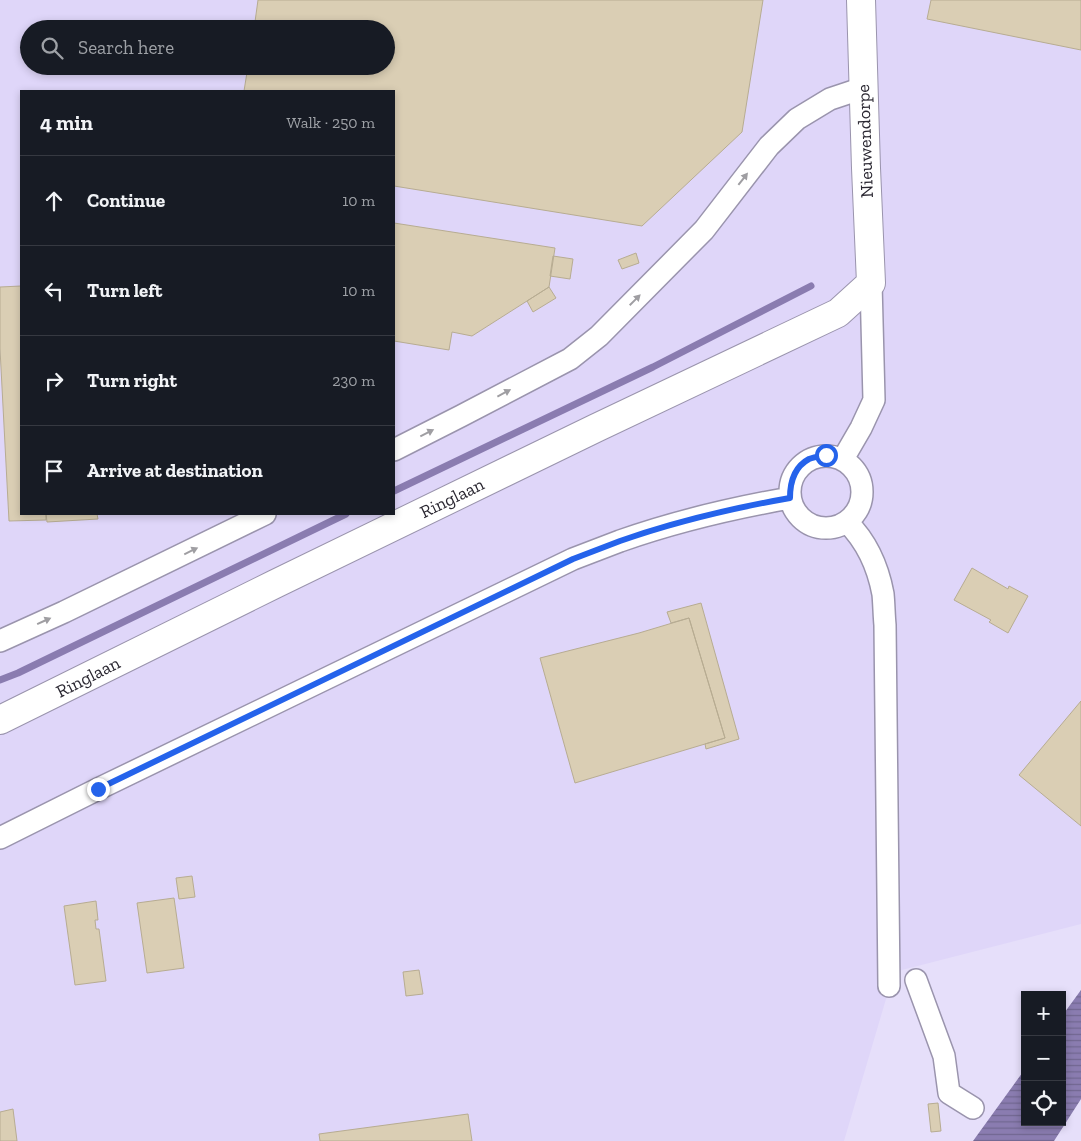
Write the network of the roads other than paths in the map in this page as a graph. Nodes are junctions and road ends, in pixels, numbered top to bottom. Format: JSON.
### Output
{"nodes":[{"id":1,"x":861,"y":0,"type":"edge"},
{"id":2,"x":863,"y":88,"type":"junction"},
{"id":3,"x":872,"y":283,"type":"junction"},
{"id":4,"x":395,"y":449,"type":"edge"},
{"id":5,"x":843,"y":459,"type":"junction"},
{"id":6,"x":790,"y":498,"type":"junction"},
{"id":7,"x":263,"y":515,"type":"edge"},
{"id":8,"x":847,"y":522,"type":"junction"},
{"id":9,"x":0,"y":641,"type":"edge"},
{"id":10,"x":0,"y":720,"type":"edge"},
{"id":11,"x":0,"y":838,"type":"edge"},
{"id":12,"x":916,"y":980,"type":"dead end"},
{"id":13,"x":889,"y":986,"type":"dead end"},
{"id":14,"x":973,"y":1108,"type":"dead end"}],
"edges":[{"from":1,"to":2,"type":"main road","name":"Nieuwendorpe"},
{"from":2,"to":3,"type":"main road","name":"Nieuwendorpe"},
{"from":4,"to":2,"type":"street","one_way":true},
{"from":3,"to":5,"type":"street"},
{"from":3,"to":10,"type":"main road","name":"Ringlaan"},
{"from":5,"to":6,"type":"street"},
{"from":5,"to":8,"type":"street"},
{"from":6,"to":8,"type":"street"},
{"from":6,"to":11,"type":"street"},
{"from":9,"to":7,"type":"street","one_way":true},
{"from":8,"to":13,"type":"street"},
{"from":12,"to":14,"type":"street"}]}
